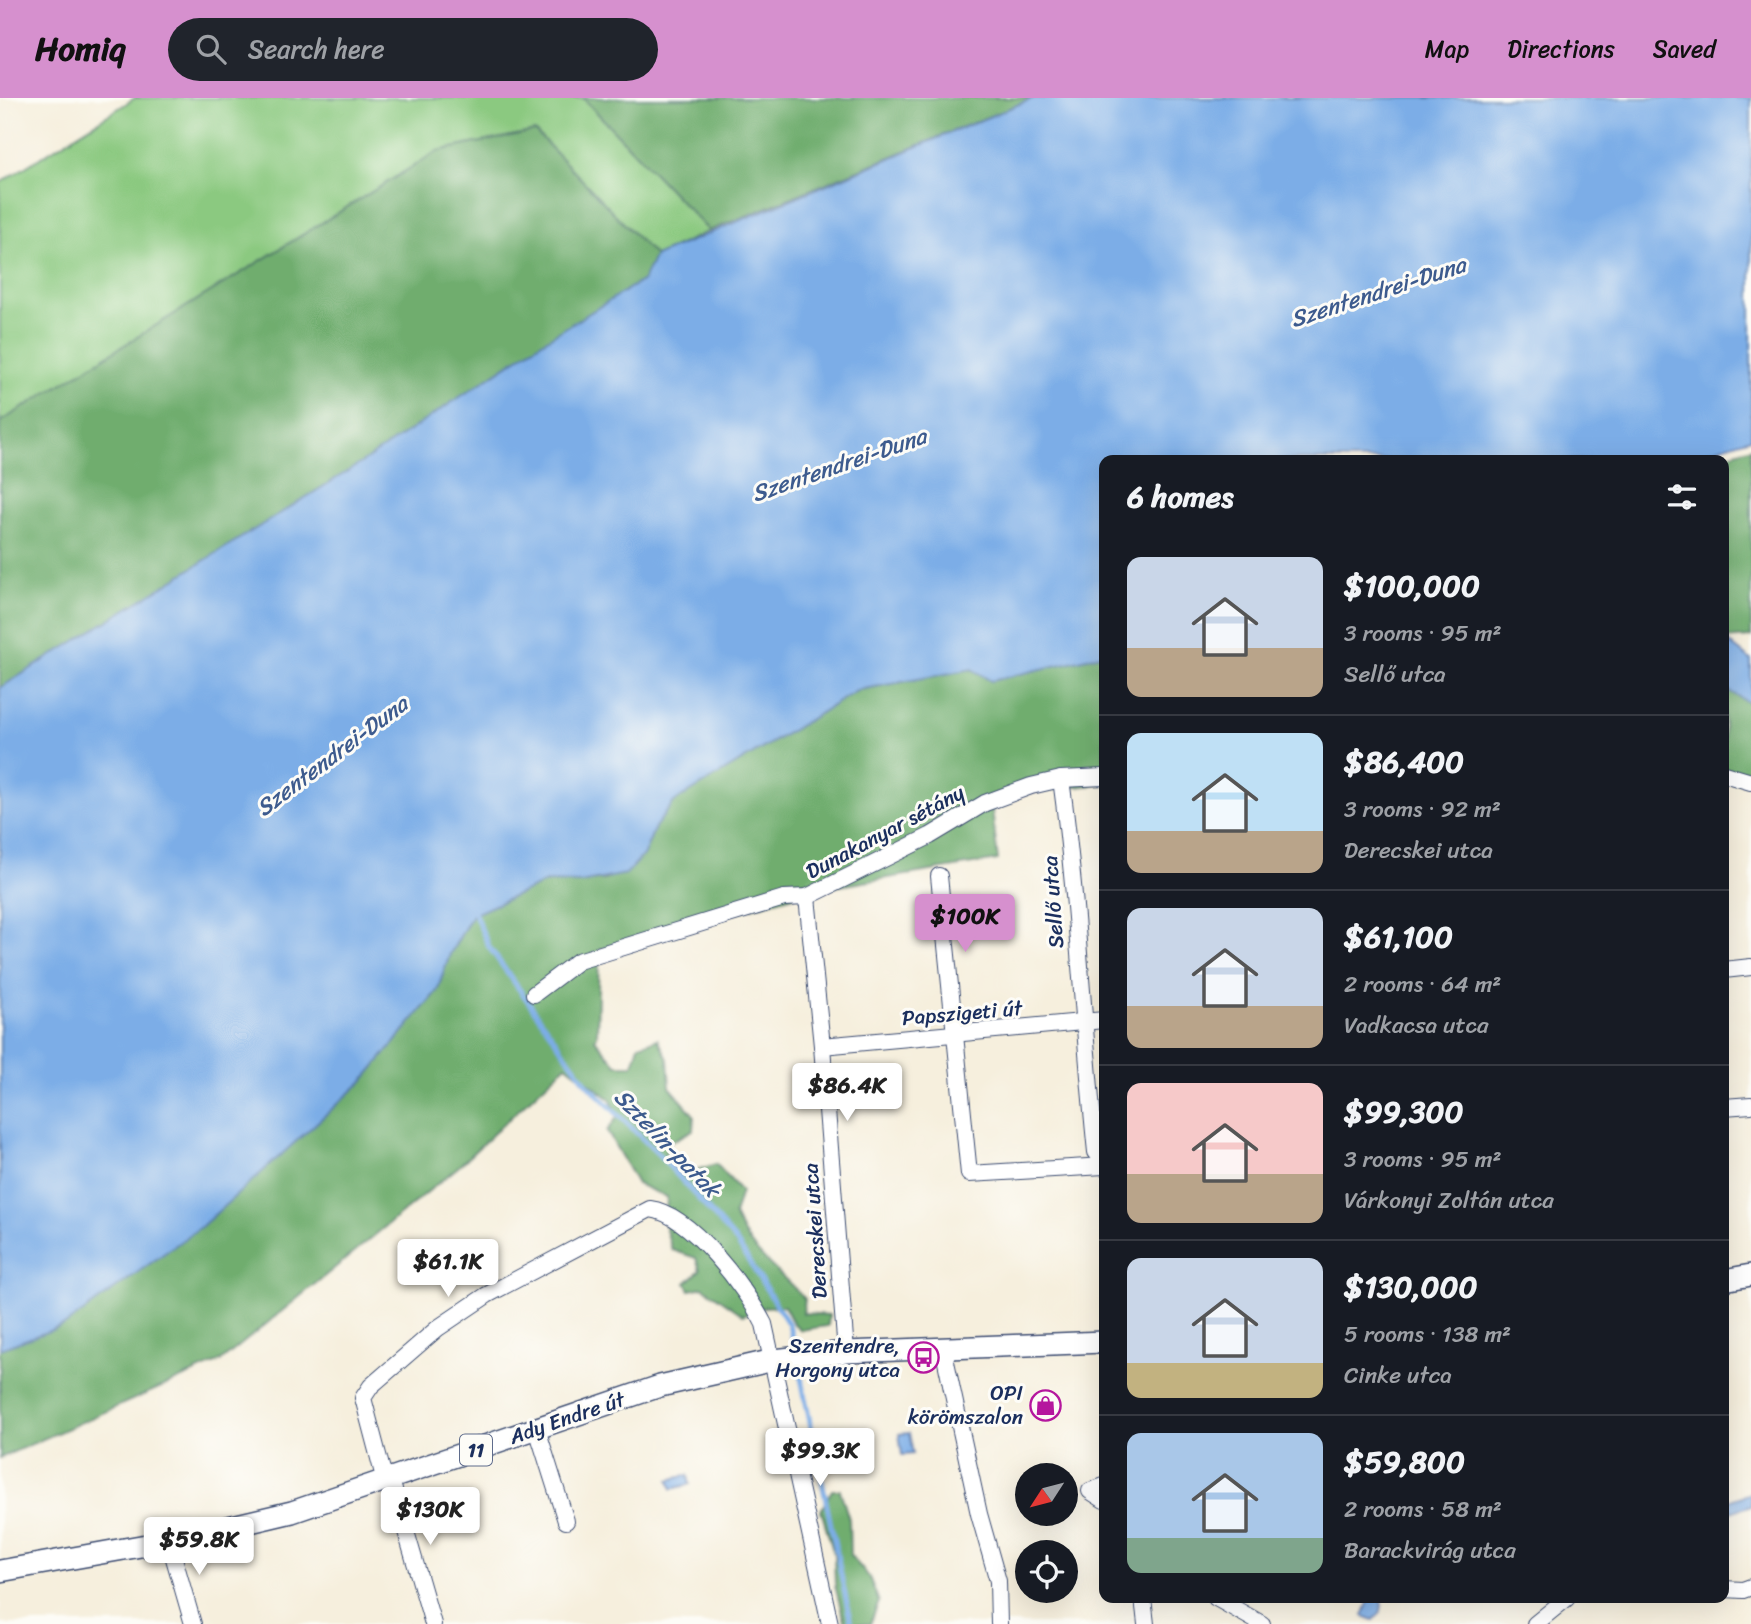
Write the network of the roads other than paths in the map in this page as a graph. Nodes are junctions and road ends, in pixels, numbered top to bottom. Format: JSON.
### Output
{"nodes":[{"id":1,"x":1729,"y":775,"type":"edge"},
{"id":2,"x":1099,"y":777,"type":"edge"},
{"id":3,"x":1061,"y":779,"type":"junction"},
{"id":4,"x":1751,"y":782,"type":"edge"},
{"id":5,"x":940,"y":876,"type":"dead end"},
{"id":6,"x":807,"y":897,"type":"junction"},
{"id":7,"x":1751,"y":967,"type":"edge"},
{"id":8,"x":1729,"y":969,"type":"edge"},
{"id":9,"x":534,"y":993,"type":"dead end"},
{"id":10,"x":1099,"y":1021,"type":"edge"},
{"id":11,"x":1082,"y":1023,"type":"junction"},
{"id":12,"x":955,"y":1035,"type":"junction"},
{"id":13,"x":822,"y":1046,"type":"junction"},
{"id":14,"x":1751,"y":1105,"type":"edge"},
{"id":15,"x":1729,"y":1107,"type":"edge"},
{"id":16,"x":1099,"y":1156,"type":"edge"},
{"id":17,"x":1099,"y":1164,"type":"edge"},
{"id":18,"x":1751,"y":1275,"type":"edge"},
{"id":19,"x":1729,"y":1279,"type":"edge"},
{"id":20,"x":1099,"y":1342,"type":"edge"},
{"id":21,"x":943,"y":1348,"type":"junction"},
{"id":22,"x":846,"y":1352,"type":"junction"},
{"id":23,"x":779,"y":1359,"type":"junction"},
{"id":24,"x":537,"y":1429,"type":"junction"},
{"id":25,"x":391,"y":1480,"type":"junction"},
{"id":26,"x":1099,"y":1488,"type":"edge"},
{"id":27,"x":1099,"y":1497,"type":"edge"},
{"id":28,"x":566,"y":1521,"type":"dead end"},
{"id":29,"x":169,"y":1541,"type":"junction"},
{"id":30,"x":0,"y":1571,"type":"edge"},
{"id":31,"x":1751,"y":1587,"type":"edge"},
{"id":32,"x":1729,"y":1589,"type":"edge"},
{"id":33,"x":1144,"y":1603,"type":"edge"},
{"id":34,"x":1226,"y":1603,"type":"edge"},
{"id":35,"x":1561,"y":1603,"type":"edge"},
{"id":36,"x":193,"y":1624,"type":"edge"},
{"id":37,"x":433,"y":1624,"type":"edge"},
{"id":38,"x":830,"y":1624,"type":"edge"},
{"id":39,"x":999,"y":1624,"type":"edge"},
{"id":40,"x":1146,"y":1624,"type":"edge"},
{"id":41,"x":1262,"y":1624,"type":"edge"},
{"id":42,"x":1535,"y":1624,"type":"edge"}],
"edges":[{"from":1,"to":4,"type":"street"},
{"from":2,"to":3,"type":"street","name":"Dunakanyar sétány"},
{"from":3,"to":6,"type":"street","name":"Dunakanyar sétány"},
{"from":3,"to":11,"type":"street","name":"Sellő utca"},
{"from":5,"to":12,"type":"street"},
{"from":6,"to":9,"type":"street","name":"Dunakanyar sétány"},
{"from":6,"to":13,"type":"street","name":"Derecskei utca"},
{"from":7,"to":8,"type":"street"},
{"from":10,"to":11,"type":"street","name":"Papszigeti út"},
{"from":11,"to":12,"type":"street","name":"Papszigeti út"},
{"from":11,"to":16,"type":"street","name":"Sellő utca"},
{"from":12,"to":13,"type":"street","name":"Papszigeti út"},
{"from":12,"to":17,"type":"street"},
{"from":13,"to":22,"type":"street","name":"Derecskei utca"},
{"from":14,"to":15,"type":"street"},
{"from":18,"to":19,"type":"main road"},
{"from":20,"to":21,"type":"main road","name":"Ady Endre út","number":"11"},
{"from":21,"to":22,"type":"main road","name":"Ady Endre út","number":"11"},
{"from":21,"to":39,"type":"street"},
{"from":22,"to":23,"type":"main road","name":"Ady Endre út","number":"11"},
{"from":23,"to":24,"type":"main road","name":"Ady Endre út","number":"11"},
{"from":23,"to":25,"type":"street"},
{"from":23,"to":38,"type":"street"},
{"from":24,"to":25,"type":"main road","name":"Ady Endre út","number":"11"},
{"from":24,"to":28,"type":"street"},
{"from":25,"to":29,"type":"main road","name":"Ady Endre út","number":"11"},
{"from":25,"to":37,"type":"street"},
{"from":26,"to":27,"type":"street"},
{"from":29,"to":30,"type":"main road","name":"Ady Endre út","number":"11"},
{"from":29,"to":36,"type":"street"},
{"from":31,"to":32,"type":"street"},
{"from":33,"to":40,"type":"street"},
{"from":34,"to":41,"type":"street"},
{"from":35,"to":42,"type":"street"}]}
